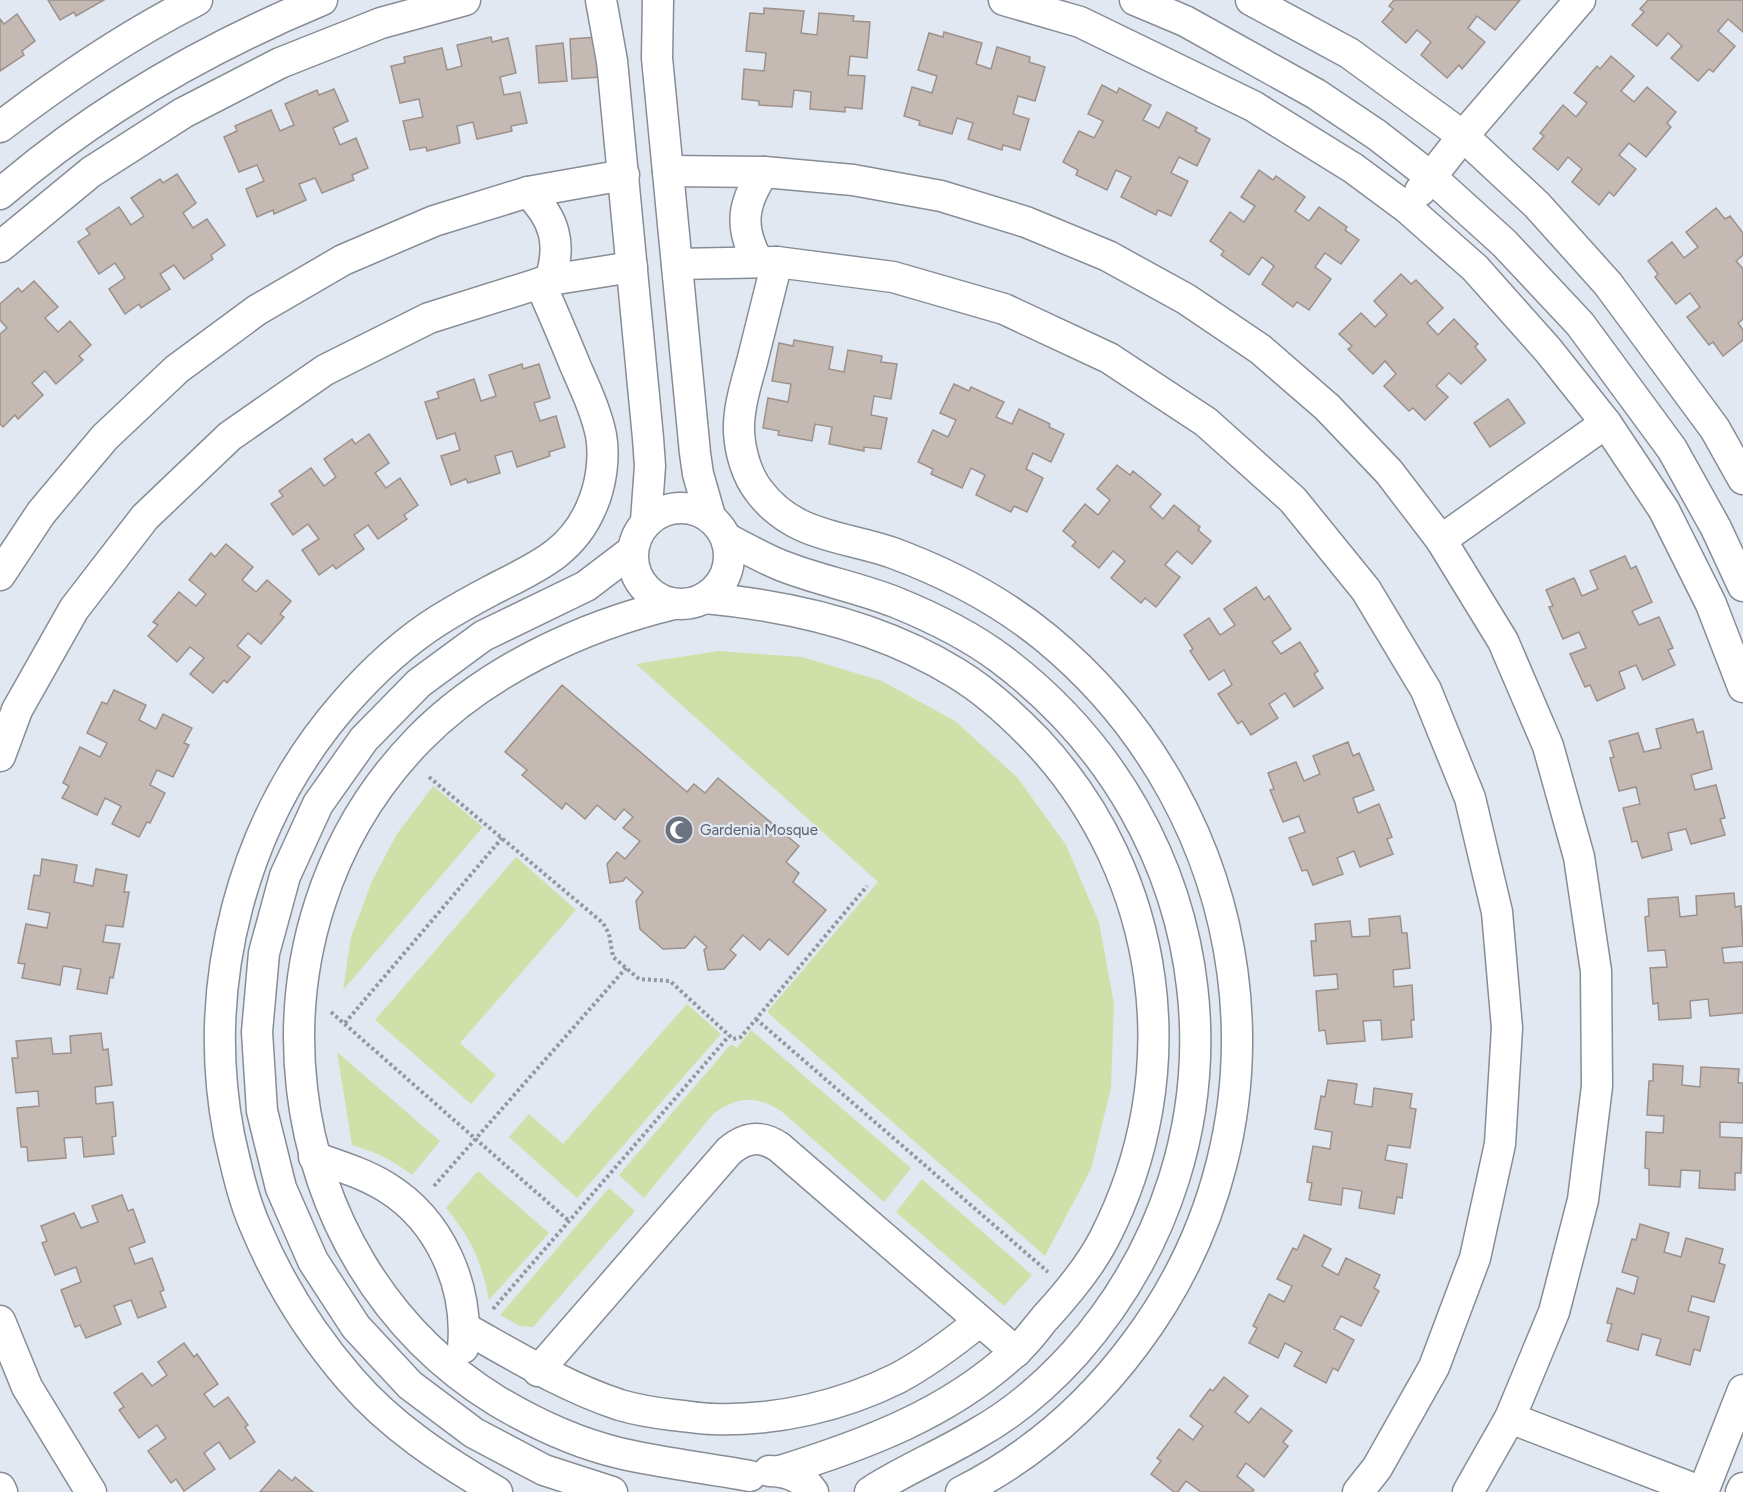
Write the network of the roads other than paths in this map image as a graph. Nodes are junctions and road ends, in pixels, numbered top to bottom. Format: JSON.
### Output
{"nodes":[{"id":1,"x":197,"y":0,"type":"edge"},
{"id":2,"x":322,"y":0,"type":"edge"},
{"id":3,"x":465,"y":0,"type":"edge"},
{"id":4,"x":601,"y":0,"type":"edge"},
{"id":5,"x":658,"y":0,"type":"edge"},
{"id":6,"x":1004,"y":0,"type":"edge"},
{"id":7,"x":1135,"y":0,"type":"edge"},
{"id":8,"x":1251,"y":0,"type":"edge"},
{"id":9,"x":1580,"y":0,"type":"edge"},
{"id":10,"x":0,"y":127,"type":"edge"},
{"id":11,"x":1463,"y":136,"type":"junction"},
{"id":12,"x":668,"y":171,"type":"junction"},
{"id":13,"x":765,"y":172,"type":"junction"},
{"id":14,"x":624,"y":175,"type":"junction"},
{"id":15,"x":1431,"y":177,"type":"junction"},
{"id":16,"x":528,"y":192,"type":"junction"},
{"id":17,"x":0,"y":194,"type":"edge"},
{"id":18,"x":1407,"y":208,"type":"junction"},
{"id":19,"x":0,"y":247,"type":"edge"},
{"id":20,"x":768,"y":261,"type":"junction"},
{"id":21,"x":677,"y":264,"type":"junction"},
{"id":22,"x":632,"y":267,"type":"junction"},
{"id":23,"x":545,"y":282,"type":"junction"},
{"id":24,"x":1606,"y":423,"type":"junction"},
{"id":25,"x":1743,"y":479,"type":"edge"},
{"id":26,"x":646,"y":521,"type":"junction"},
{"id":27,"x":718,"y":527,"type":"junction"},
{"id":28,"x":1441,"y":540,"type":"junction"},
{"id":29,"x":632,"y":551,"type":"junction"},
{"id":30,"x":0,"y":575,"type":"edge"},
{"id":31,"x":1743,"y":586,"type":"edge"},
{"id":32,"x":705,"y":598,"type":"junction"},
{"id":33,"x":674,"y":604,"type":"junction"},
{"id":34,"x":1743,"y":687,"type":"edge"},
{"id":35,"x":0,"y":756,"type":"edge"},
{"id":36,"x":314,"y":1157,"type":"junction"},
{"id":37,"x":0,"y":1321,"type":"edge"},
{"id":38,"x":980,"y":1321,"type":"junction"},
{"id":39,"x":469,"y":1330,"type":"junction"},
{"id":40,"x":1016,"y":1352,"type":"junction"},
{"id":41,"x":538,"y":1371,"type":"junction"},
{"id":42,"x":461,"y":1375,"type":"junction"},
{"id":43,"x":1743,"y":1390,"type":"edge"},
{"id":44,"x":1510,"y":1418,"type":"junction"},
{"id":45,"x":780,"y":1471,"type":"junction"},
{"id":46,"x":741,"y":1484,"type":"edge"},
{"id":47,"x":91,"y":1492,"type":"edge"},
{"id":48,"x":497,"y":1492,"type":"edge"},
{"id":49,"x":612,"y":1492,"type":"edge"},
{"id":50,"x":813,"y":1492,"type":"edge"},
{"id":51,"x":870,"y":1492,"type":"edge"},
{"id":52,"x":961,"y":1492,"type":"edge"},
{"id":53,"x":1358,"y":1492,"type":"edge"},
{"id":54,"x":1468,"y":1492,"type":"edge"},
{"id":55,"x":1703,"y":1492,"type":"edge"}],
"edges":[{"from":1,"to":10,"type":"street"},
{"from":2,"to":17,"type":"street"},
{"from":3,"to":19,"type":"street"},
{"from":4,"to":14,"type":"street"},
{"from":5,"to":12,"type":"street"},
{"from":6,"to":18,"type":"street"},
{"from":7,"to":15,"type":"street"},
{"from":8,"to":11,"type":"street"},
{"from":9,"to":11,"type":"street"},
{"from":11,"to":15,"type":"street"},
{"from":11,"to":25,"type":"street"},
{"from":12,"to":13,"type":"street"},
{"from":12,"to":21,"type":"street"},
{"from":13,"to":20,"type":"street"},
{"from":13,"to":28,"type":"street"},
{"from":14,"to":16,"type":"street"},
{"from":14,"to":22,"type":"street"},
{"from":15,"to":18,"type":"street"},
{"from":15,"to":31,"type":"street"},
{"from":16,"to":23,"type":"street"},
{"from":16,"to":30,"type":"street"},
{"from":18,"to":24,"type":"street"},
{"from":20,"to":21,"type":"street"},
{"from":20,"to":52,"type":"street"},
{"from":20,"to":53,"type":"street"},
{"from":21,"to":27,"type":"street"},
{"from":22,"to":23,"type":"street"},
{"from":22,"to":26,"type":"street"},
{"from":23,"to":35,"type":"street"},
{"from":23,"to":48,"type":"street"},
{"from":24,"to":28,"type":"street"},
{"from":24,"to":34,"type":"street"},
{"from":26,"to":27,"type":"street"},
{"from":26,"to":29,"type":"street"},
{"from":27,"to":32,"type":"street"},
{"from":27,"to":51,"type":"street"},
{"from":28,"to":44,"type":"street"},
{"from":29,"to":33,"type":"street"},
{"from":29,"to":49,"type":"street"},
{"from":32,"to":33,"type":"street"},
{"from":32,"to":40,"type":"street"},
{"from":33,"to":36,"type":"street"},
{"from":36,"to":39,"type":"street"},
{"from":36,"to":42,"type":"street"},
{"from":37,"to":47,"type":"street"},
{"from":38,"to":40,"type":"street"},
{"from":38,"to":41,"type":"street"},
{"from":38,"to":41,"type":"street"},
{"from":39,"to":41,"type":"street"},
{"from":39,"to":42,"type":"street"},
{"from":40,"to":45,"type":"street"},
{"from":42,"to":46,"type":"street"},
{"from":43,"to":55,"type":"street"},
{"from":44,"to":54,"type":"street"},
{"from":44,"to":55,"type":"street"},
{"from":45,"to":46,"type":"street"},
{"from":45,"to":50,"type":"street"}]}
